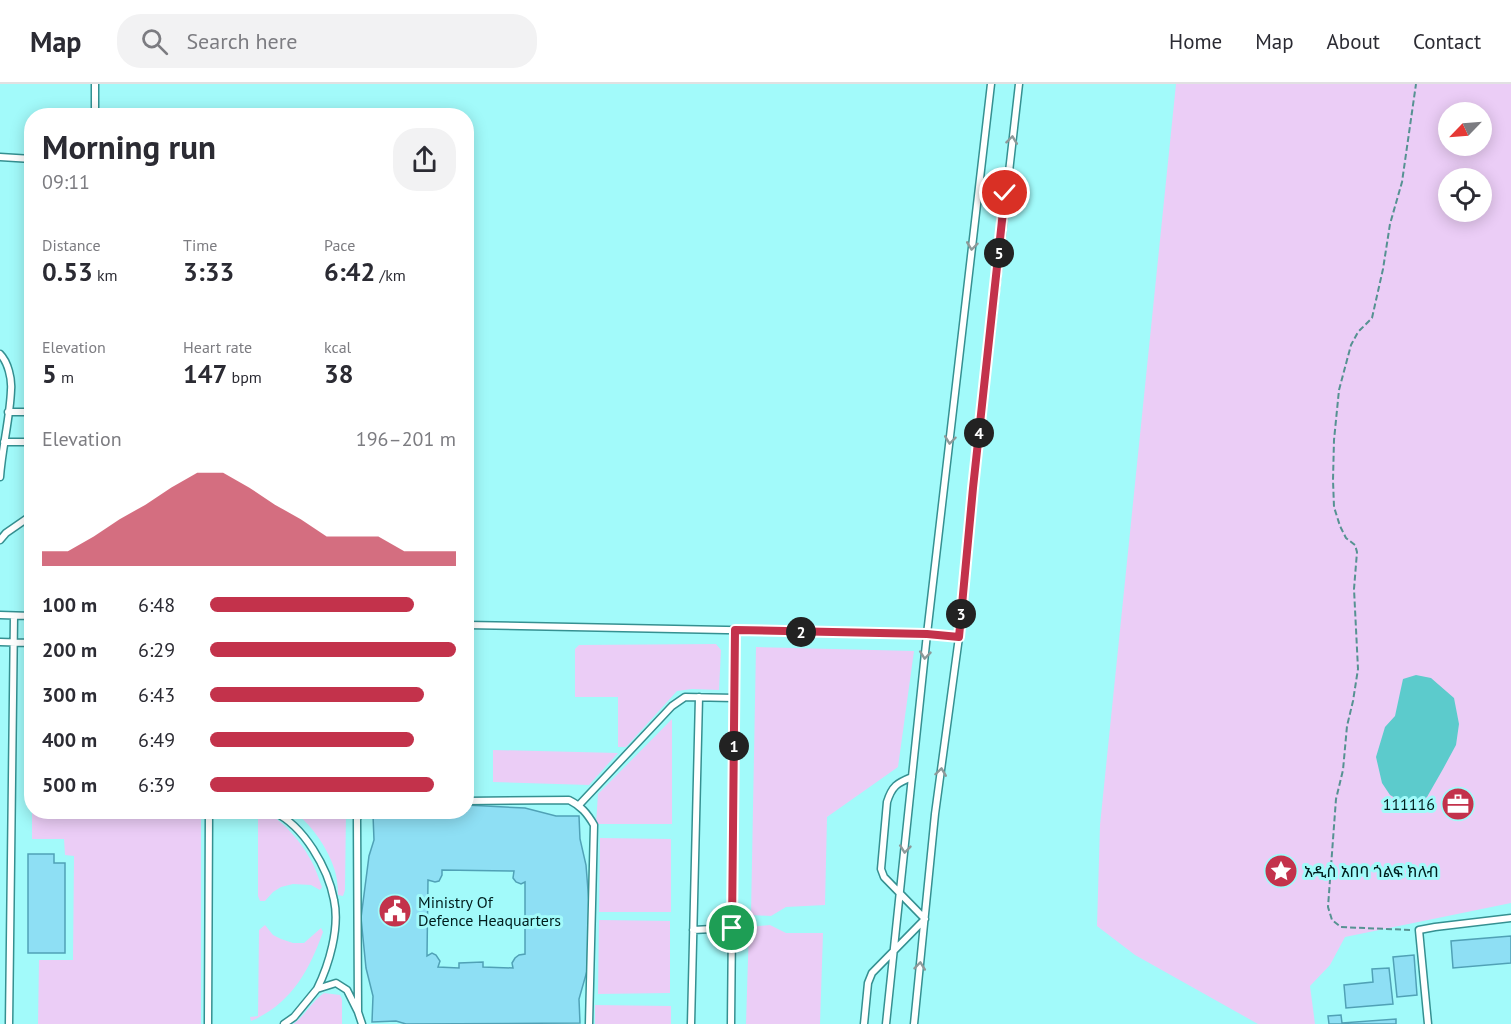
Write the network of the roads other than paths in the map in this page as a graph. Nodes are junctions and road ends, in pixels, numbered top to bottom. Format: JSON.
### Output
{"nodes":[{"id":1,"x":95,"y":84,"type":"edge"},
{"id":2,"x":991,"y":84,"type":"edge"},
{"id":3,"x":1019,"y":84,"type":"edge"},
{"id":4,"x":95,"y":108,"type":"edge"},
{"id":5,"x":0,"y":157,"type":"edge"},
{"id":6,"x":24,"y":158,"type":"edge"},
{"id":7,"x":0,"y":354,"type":"edge"},
{"id":8,"x":8,"y":412,"type":"junction"},
{"id":9,"x":24,"y":412,"type":"edge"},
{"id":10,"x":4,"y":441,"type":"junction"},
{"id":11,"x":24,"y":442,"type":"edge"},
{"id":12,"x":2,"y":452,"type":"edge"},
{"id":13,"x":0,"y":477,"type":"edge"},
{"id":14,"x":24,"y":521,"type":"edge"},
{"id":15,"x":0,"y":540,"type":"edge"},
{"id":16,"x":0,"y":615,"type":"edge"},
{"id":17,"x":14,"y":616,"type":"junction"},
{"id":18,"x":24,"y":616,"type":"edge"},
{"id":19,"x":474,"y":626,"type":"edge"},
{"id":20,"x":735,"y":630,"type":"junction"},
{"id":21,"x":927,"y":634,"type":"junction"},
{"id":22,"x":959,"y":637,"type":"junction"},
{"id":23,"x":0,"y":642,"type":"edge"},
{"id":24,"x":14,"y":643,"type":"junction"},
{"id":25,"x":24,"y":643,"type":"edge"},
{"id":26,"x":699,"y":697,"type":"junction"},
{"id":27,"x":735,"y":698,"type":"junction"},
{"id":28,"x":912,"y":777,"type":"junction"},
{"id":29,"x":474,"y":801,"type":"edge"},
{"id":30,"x":579,"y":805,"type":"junction"},
{"id":31,"x":209,"y":819,"type":"edge"},
{"id":32,"x":286,"y":819,"type":"edge"},
{"id":33,"x":357,"y":819,"type":"edge"},
{"id":34,"x":900,"y":892,"type":"junction"},
{"id":35,"x":1511,"y":918,"type":"edge"},
{"id":36,"x":925,"y":919,"type":"junction"},
{"id":37,"x":732,"y":928,"type":"junction"},
{"id":38,"x":693,"y":930,"type":"junction"},
{"id":39,"x":894,"y":951,"type":"junction"},
{"id":40,"x":317,"y":989,"type":"junction"},
{"id":41,"x":358,"y":1012,"type":"junction"},
{"id":42,"x":9,"y":1024,"type":"edge"},
{"id":43,"x":208,"y":1024,"type":"edge"},
{"id":44,"x":284,"y":1024,"type":"edge"},
{"id":45,"x":362,"y":1024,"type":"edge"},
{"id":46,"x":589,"y":1024,"type":"edge"},
{"id":47,"x":691,"y":1024,"type":"edge"},
{"id":48,"x":731,"y":1024,"type":"edge"},
{"id":49,"x":864,"y":1024,"type":"edge"},
{"id":50,"x":886,"y":1024,"type":"edge"},
{"id":51,"x":914,"y":1024,"type":"edge"},
{"id":52,"x":1428,"y":1024,"type":"edge"}],
"edges":[{"from":1,"to":4,"type":"lane"},
{"from":2,"to":21,"type":"lane","one_way":true},
{"from":22,"to":3,"type":"lane","one_way":true},
{"from":5,"to":6,"type":"lane"},
{"from":7,"to":8,"type":"lane"},
{"from":8,"to":9,"type":"lane"},
{"from":8,"to":10,"type":"lane"},
{"from":10,"to":11,"type":"lane"},
{"from":10,"to":12,"type":"lane"},
{"from":12,"to":13,"type":"lane"},
{"from":14,"to":15,"type":"lane"},
{"from":16,"to":17,"type":"lane"},
{"from":17,"to":18,"type":"lane"},
{"from":17,"to":24,"type":"lane"},
{"from":19,"to":20,"type":"lane"},
{"from":20,"to":21,"type":"lane"},
{"from":20,"to":27,"type":"lane"},
{"from":21,"to":22,"type":"lane"},
{"from":21,"to":28,"type":"lane","one_way":true},
{"from":36,"to":22,"type":"lane","one_way":true},
{"from":23,"to":24,"type":"lane"},
{"from":24,"to":25,"type":"lane"},
{"from":24,"to":42,"type":"lane"},
{"from":26,"to":27,"type":"lane"},
{"from":26,"to":30,"type":"lane"},
{"from":26,"to":38,"type":"lane"},
{"from":27,"to":37,"type":"lane"},
{"from":28,"to":34,"type":"lane","one_way":true},
{"from":28,"to":34,"type":"lane"},
{"from":29,"to":30,"type":"lane"},
{"from":30,"to":46,"type":"lane"},
{"from":31,"to":43,"type":"lane"},
{"from":32,"to":40,"type":"lane"},
{"from":33,"to":41,"type":"lane"},
{"from":34,"to":36,"type":"lane"},
{"from":34,"to":39,"type":"lane"},
{"from":35,"to":52,"type":"lane"},
{"from":36,"to":39,"type":"lane"},
{"from":51,"to":36,"type":"lane","one_way":true},
{"from":37,"to":38,"type":"lane"},
{"from":37,"to":48,"type":"lane"},
{"from":38,"to":47,"type":"lane"},
{"from":39,"to":49,"type":"lane"},
{"from":39,"to":50,"type":"lane"},
{"from":40,"to":41,"type":"lane"},
{"from":40,"to":44,"type":"lane"},
{"from":41,"to":45,"type":"lane"}]}
